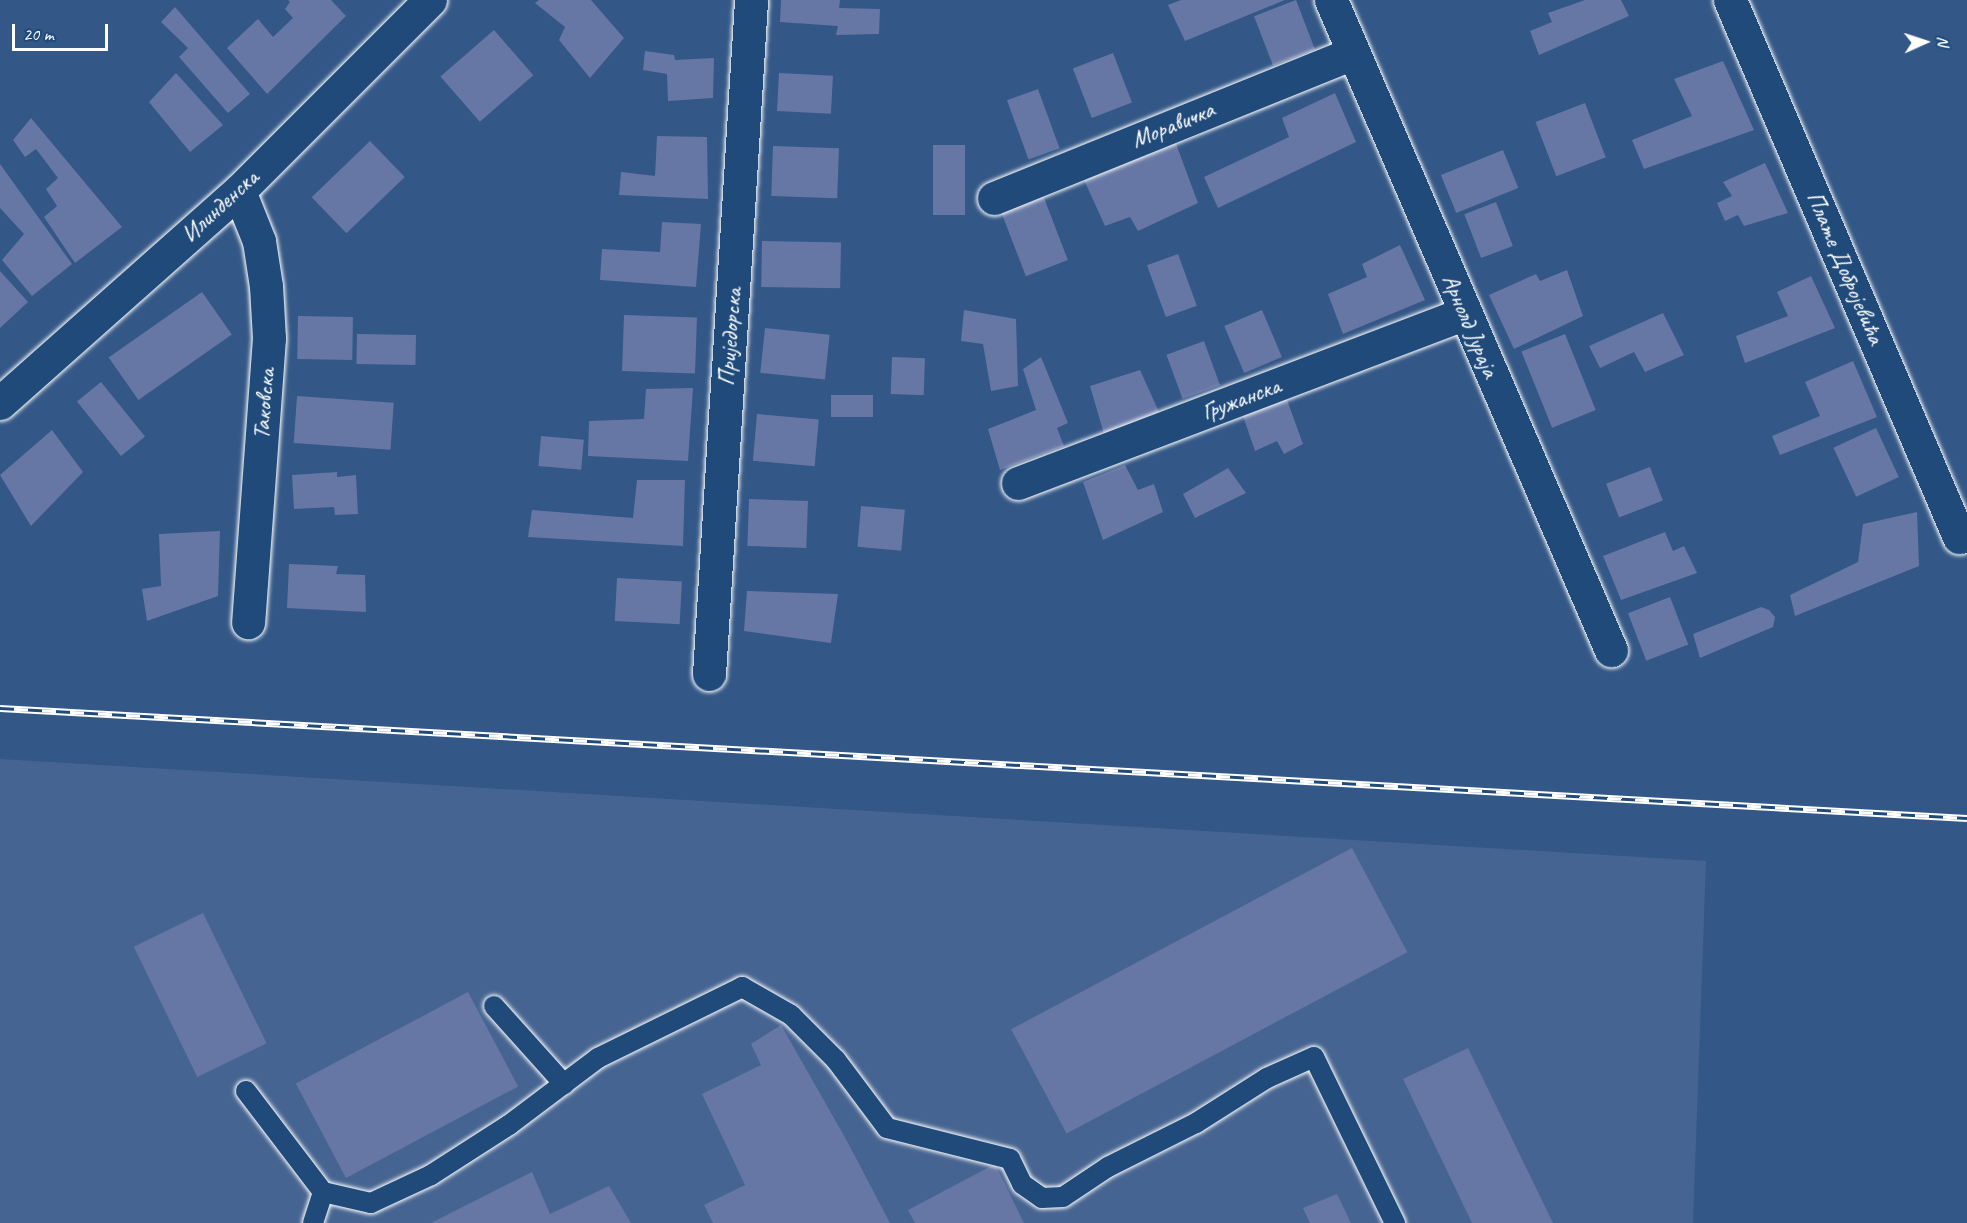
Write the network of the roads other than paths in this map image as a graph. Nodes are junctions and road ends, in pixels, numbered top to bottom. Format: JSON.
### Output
{"nodes":[{"id":1,"x":430,"y":0,"type":"edge"},
{"id":2,"x":751,"y":0,"type":"edge"},
{"id":3,"x":1331,"y":0,"type":"edge"},
{"id":4,"x":1730,"y":0,"type":"edge"},
{"id":5,"x":1352,"y":53,"type":"junction"},
{"id":6,"x":239,"y":191,"type":"junction"},
{"id":7,"x":994,"y":198,"type":"dead end"},
{"id":8,"x":1464,"y":314,"type":"junction"},
{"id":9,"x":0,"y":403,"type":"edge"},
{"id":10,"x":1018,"y":483,"type":"dead end"},
{"id":11,"x":1959,"y":537,"type":"dead end"},
{"id":12,"x":248,"y":622,"type":"dead end"},
{"id":13,"x":1611,"y":650,"type":"dead end"},
{"id":14,"x":710,"y":674,"type":"dead end"},
{"id":15,"x":494,"y":1006,"type":"dead end"},
{"id":16,"x":564,"y":1084,"type":"junction"},
{"id":17,"x":246,"y":1091,"type":"dead end"},
{"id":18,"x":323,"y":1192,"type":"junction"},
{"id":19,"x":314,"y":1223,"type":"edge"},
{"id":20,"x":1395,"y":1223,"type":"edge"}],
"edges":[{"from":1,"to":6,"type":"street","name":"Илинденска"},
{"from":2,"to":14,"type":"street","name":"Приједорска"},
{"from":3,"to":5,"type":"street","name":"Арнолд Јураја"},
{"from":4,"to":11,"type":"street","name":"Плате Добројевића"},
{"from":5,"to":7,"type":"street","name":"Моравичка"},
{"from":5,"to":8,"type":"street","name":"Арнолд Јураја"},
{"from":6,"to":9,"type":"street","name":"Илинденска"},
{"from":6,"to":12,"type":"street","name":"Таковска"},
{"from":8,"to":10,"type":"street","name":"Гружанска"},
{"from":8,"to":13,"type":"street","name":"Арнолд Јураја"},
{"from":15,"to":16,"type":"lane"},
{"from":16,"to":18,"type":"lane"},
{"from":16,"to":20,"type":"lane"},
{"from":17,"to":18,"type":"lane"},
{"from":18,"to":19,"type":"lane"}]}
